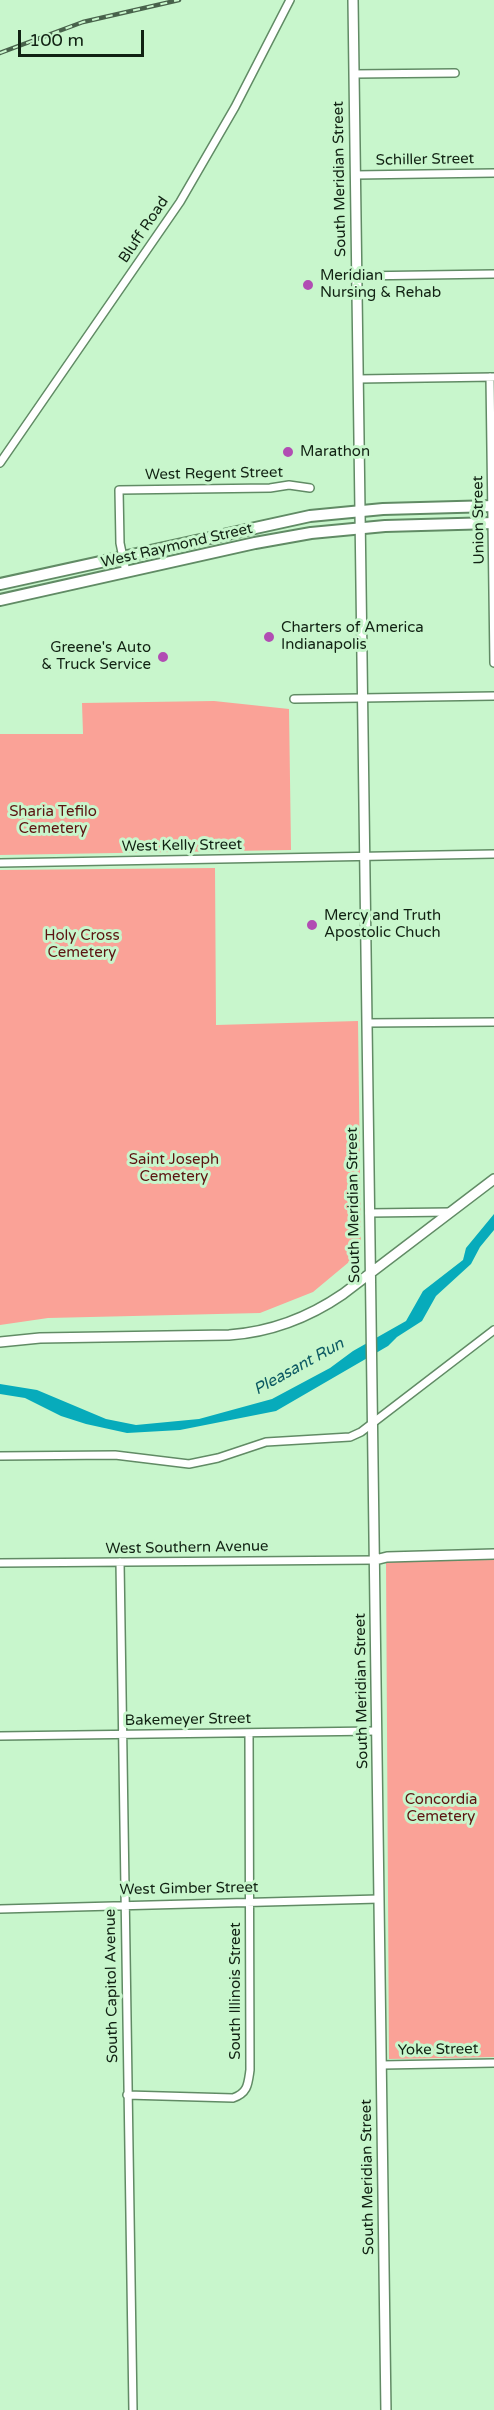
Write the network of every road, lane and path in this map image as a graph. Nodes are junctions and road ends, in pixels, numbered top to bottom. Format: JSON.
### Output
{"nodes":[{"id":1,"x":290,"y":0,"type":"edge"},
{"id":2,"x":353,"y":0,"type":"edge"},
{"id":3,"x":455,"y":73,"type":"dead end"},
{"id":4,"x":354,"y":74,"type":"junction"},
{"id":5,"x":494,"y":173,"type":"edge"},
{"id":6,"x":356,"y":175,"type":"junction"},
{"id":7,"x":494,"y":274,"type":"edge"},
{"id":8,"x":357,"y":276,"type":"junction"},
{"id":9,"x":492,"y":377,"type":"edge"},
{"id":10,"x":358,"y":379,"type":"junction"},
{"id":11,"x":0,"y":462,"type":"edge"},
{"id":12,"x":310,"y":488,"type":"dead end"},
{"id":13,"x":493,"y":506,"type":"edge"},
{"id":14,"x":361,"y":511,"type":"junction"},
{"id":15,"x":493,"y":523,"type":"edge"},
{"id":16,"x":361,"y":528,"type":"junction"},
{"id":17,"x":123,"y":556,"type":"junction"},
{"id":18,"x":126,"y":572,"type":"junction"},
{"id":19,"x":0,"y":584,"type":"edge"},
{"id":20,"x":0,"y":600,"type":"edge"},
{"id":21,"x":494,"y":663,"type":"edge"},
{"id":22,"x":494,"y":696,"type":"edge"},
{"id":23,"x":363,"y":698,"type":"junction"},
{"id":24,"x":294,"y":699,"type":"dead end"},
{"id":25,"x":494,"y":854,"type":"edge"},
{"id":26,"x":365,"y":856,"type":"junction"},
{"id":27,"x":0,"y":863,"type":"edge"},
{"id":28,"x":494,"y":1022,"type":"edge"},
{"id":29,"x":367,"y":1023,"type":"junction"},
{"id":30,"x":494,"y":1179,"type":"edge"},
{"id":31,"x":452,"y":1212,"type":"junction"},
{"id":32,"x":369,"y":1213,"type":"junction"},
{"id":33,"x":371,"y":1274,"type":"junction"},
{"id":34,"x":494,"y":1330,"type":"edge"},
{"id":35,"x":0,"y":1342,"type":"edge"},
{"id":36,"x":373,"y":1423,"type":"junction"},
{"id":37,"x":0,"y":1456,"type":"edge"},
{"id":38,"x":494,"y":1554,"type":"edge"},
{"id":39,"x":375,"y":1560,"type":"junction"},
{"id":40,"x":120,"y":1562,"type":"junction"},
{"id":41,"x":0,"y":1563,"type":"edge"},
{"id":42,"x":377,"y":1731,"type":"junction"},
{"id":43,"x":249,"y":1733,"type":"junction"},
{"id":44,"x":122,"y":1735,"type":"junction"},
{"id":45,"x":0,"y":1736,"type":"edge"},
{"id":46,"x":379,"y":1899,"type":"junction"},
{"id":47,"x":250,"y":1901,"type":"junction"},
{"id":48,"x":124,"y":1905,"type":"junction"},
{"id":49,"x":0,"y":1909,"type":"edge"},
{"id":50,"x":494,"y":2063,"type":"edge"},
{"id":51,"x":382,"y":2065,"type":"junction"},
{"id":52,"x":127,"y":2095,"type":"junction"},
{"id":53,"x":133,"y":2410,"type":"edge"},
{"id":54,"x":386,"y":2410,"type":"edge"}],
"edges":[{"from":1,"to":11,"type":"street","name":"Bluff Road"},
{"from":2,"to":4,"type":"main road","name":"South Meridian Street"},
{"from":3,"to":4,"type":"street"},
{"from":4,"to":6,"type":"main road","name":"South Meridian Street"},
{"from":5,"to":6,"type":"street","name":"Schiller Street"},
{"from":6,"to":8,"type":"main road","name":"South Meridian Street"},
{"from":7,"to":8,"type":"street"},
{"from":8,"to":10,"type":"main road","name":"South Meridian Street"},
{"from":9,"to":10,"type":"street"},
{"from":9,"to":13,"type":"street","name":"Union Street"},
{"from":10,"to":14,"type":"main road","name":"South Meridian Street"},
{"from":12,"to":17,"type":"street","name":"West Regent Street"},
{"from":13,"to":14,"type":"main road","name":"West Raymond Street"},
{"from":13,"to":15,"type":"street","name":"Union Street"},
{"from":14,"to":16,"type":"main road","name":"South Meridian Street"},
{"from":14,"to":17,"type":"main road","name":"West Raymond Street"},
{"from":15,"to":16,"type":"main road","name":"West Raymond Street"},
{"from":15,"to":21,"type":"street","name":"Union Street"},
{"from":16,"to":18,"type":"main road","name":"West Raymond Street"},
{"from":16,"to":23,"type":"main road","name":"South Meridian Street"},
{"from":17,"to":18,"type":"street"},
{"from":17,"to":19,"type":"main road","name":"West Raymond Street"},
{"from":18,"to":20,"type":"main road","name":"West Raymond Street"},
{"from":22,"to":23,"type":"street"},
{"from":23,"to":24,"type":"street"},
{"from":23,"to":26,"type":"main road","name":"South Meridian Street"},
{"from":25,"to":26,"type":"street","name":"West Kelly Street"},
{"from":26,"to":27,"type":"street","name":"West Kelly Street"},
{"from":26,"to":29,"type":"main road","name":"South Meridian Street"},
{"from":28,"to":29,"type":"street"},
{"from":29,"to":32,"type":"main road","name":"South Meridian Street"},
{"from":30,"to":31,"type":"main road"},
{"from":31,"to":32,"type":"street"},
{"from":31,"to":33,"type":"main road"},
{"from":32,"to":33,"type":"main road","name":"South Meridian Street"},
{"from":33,"to":35,"type":"main road"},
{"from":33,"to":36,"type":"main road","name":"South Meridian Street"},
{"from":34,"to":36,"type":"street"},
{"from":36,"to":37,"type":"street"},
{"from":36,"to":39,"type":"main road","name":"South Meridian Street"},
{"from":38,"to":39,"type":"main road"},
{"from":39,"to":40,"type":"street","name":"West Southern Avenue"},
{"from":39,"to":42,"type":"main road","name":"South Meridian Street"},
{"from":40,"to":41,"type":"street","name":"West Southern Avenue"},
{"from":40,"to":44,"type":"street","name":"South Capitol Avenue"},
{"from":42,"to":43,"type":"street","name":"Bakemeyer Street"},
{"from":42,"to":46,"type":"main road","name":"South Meridian Street"},
{"from":43,"to":44,"type":"street","name":"Bakemeyer Street"},
{"from":43,"to":47,"type":"street","name":"South Illinois Street"},
{"from":44,"to":45,"type":"street","name":"Bakemeyer Street"},
{"from":44,"to":48,"type":"street","name":"South Capitol Avenue"},
{"from":46,"to":47,"type":"street","name":"West Gimber Street"},
{"from":46,"to":51,"type":"main road","name":"South Meridian Street"},
{"from":47,"to":48,"type":"street","name":"West Gimber Street"},
{"from":47,"to":52,"type":"street","name":"South Illinois Street"},
{"from":48,"to":49,"type":"street","name":"West Gimber Street"},
{"from":48,"to":52,"type":"street","name":"South Capitol Avenue"},
{"from":50,"to":51,"type":"street","name":"Yoke Street"},
{"from":51,"to":54,"type":"main road","name":"South Meridian Street"},
{"from":52,"to":53,"type":"street","name":"South Capitol Avenue"}]}
